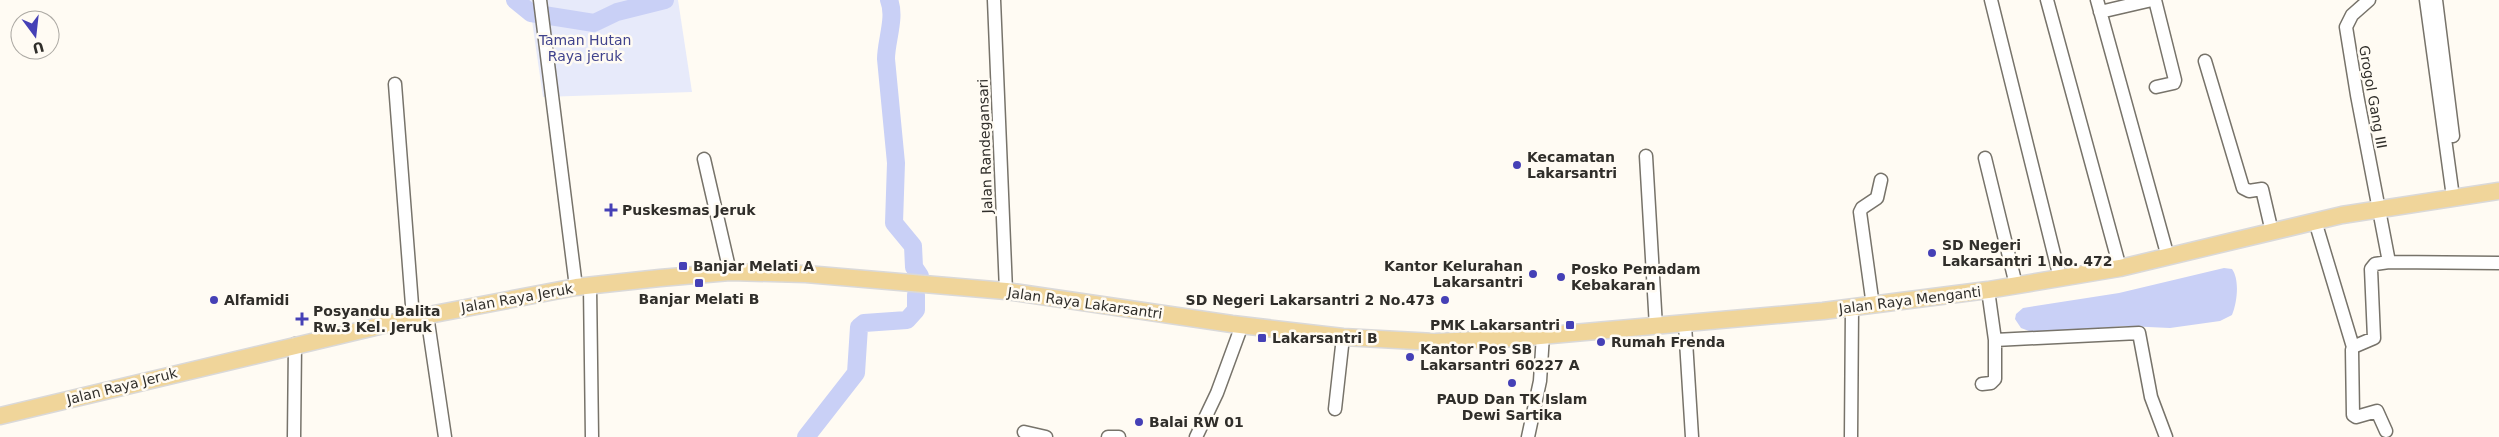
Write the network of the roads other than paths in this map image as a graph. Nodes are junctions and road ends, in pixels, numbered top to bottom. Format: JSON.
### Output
{"nodes":[{"id":1,"x":540,"y":0,"type":"edge"},
{"id":2,"x":994,"y":0,"type":"edge"},
{"id":3,"x":1991,"y":0,"type":"edge"},
{"id":4,"x":2047,"y":0,"type":"edge"},
{"id":5,"x":2154,"y":0,"type":"edge"},
{"id":6,"x":2369,"y":0,"type":"edge"},
{"id":7,"x":2426,"y":0,"type":"edge"},
{"id":8,"x":2436,"y":0,"type":"edge"},
{"id":9,"x":2098,"y":6,"type":"edge"},
{"id":10,"x":2205,"y":61,"type":"dead end"},
{"id":11,"x":395,"y":84,"type":"dead end"},
{"id":12,"x":2156,"y":87,"type":"dead end"},
{"id":13,"x":1646,"y":156,"type":"dead end"},
{"id":14,"x":1985,"y":158,"type":"dead end"},
{"id":15,"x":704,"y":159,"type":"dead end"},
{"id":16,"x":1881,"y":180,"type":"dead end"},
{"id":17,"x":2499,"y":191,"type":"edge"},
{"id":18,"x":2456,"y":197,"type":"junction"},
{"id":19,"x":2379,"y":208,"type":"junction"},
{"id":20,"x":2315,"y":221,"type":"junction"},
{"id":21,"x":2272,"y":232,"type":"junction"},
{"id":22,"x":2168,"y":257,"type":"junction"},
{"id":23,"x":2389,"y":262,"type":"junction"},
{"id":24,"x":2499,"y":263,"type":"edge"},
{"id":25,"x":2120,"y":268,"type":"junction"},
{"id":26,"x":730,"y":272,"type":"junction"},
{"id":27,"x":806,"y":274,"type":"joint"},
{"id":28,"x":2060,"y":278,"type":"junction"},
{"id":29,"x":583,"y":286,"type":"junction"},
{"id":30,"x":2016,"y":286,"type":"junction"},
{"id":31,"x":1988,"y":290,"type":"junction"},
{"id":32,"x":1006,"y":291,"type":"junction"},
{"id":33,"x":1873,"y":306,"type":"junction"},
{"id":34,"x":1852,"y":308,"type":"junction"},
{"id":35,"x":420,"y":316,"type":"junction"},
{"id":36,"x":1242,"y":325,"type":"junction"},
{"id":37,"x":1685,"y":325,"type":"junction"},
{"id":38,"x":1656,"y":327,"type":"junction"},
{"id":39,"x":1543,"y":335,"type":"junction"},
{"id":40,"x":1342,"y":337,"type":"junction"},
{"id":41,"x":1995,"y":340,"type":"junction"},
{"id":42,"x":295,"y":344,"type":"junction"},
{"id":43,"x":2352,"y":348,"type":"junction"},
{"id":44,"x":1982,"y":384,"type":"dead end"},
{"id":45,"x":1335,"y":409,"type":"dead end"},
{"id":46,"x":0,"y":416,"type":"edge"},
{"id":47,"x":2386,"y":431,"type":"dead end"},
{"id":48,"x":1024,"y":432,"type":"dead end"},
{"id":49,"x":294,"y":437,"type":"edge"},
{"id":50,"x":444,"y":437,"type":"edge"},
{"id":51,"x":592,"y":437,"type":"edge"},
{"id":52,"x":1046,"y":437,"type":"edge"},
{"id":53,"x":1108,"y":437,"type":"edge"},
{"id":54,"x":1119,"y":437,"type":"edge"},
{"id":55,"x":1196,"y":437,"type":"edge"},
{"id":56,"x":1528,"y":437,"type":"edge"},
{"id":57,"x":1692,"y":437,"type":"edge"},
{"id":58,"x":1851,"y":437,"type":"edge"},
{"id":59,"x":2166,"y":437,"type":"edge"}],
"edges":[{"from":1,"to":29,"type":"street"},
{"from":2,"to":32,"type":"street","name":"Jalan Randegansari"},
{"from":3,"to":28,"type":"street"},
{"from":4,"to":25,"type":"street"},
{"from":5,"to":9,"type":"street"},
{"from":5,"to":12,"type":"street"},
{"from":6,"to":19,"type":"street","name":"Grogol Gang III"},
{"from":7,"to":18,"type":"street"},
{"from":8,"to":18,"type":"street"},
{"from":9,"to":22,"type":"street"},
{"from":10,"to":21,"type":"street"},
{"from":11,"to":35,"type":"street"},
{"from":13,"to":38,"type":"street"},
{"from":14,"to":30,"type":"street"},
{"from":15,"to":26,"type":"street"},
{"from":16,"to":33,"type":"street"},
{"from":17,"to":18,"type":"main road","name":"Jalan Raya Menganti"},
{"from":18,"to":19,"type":"main road","name":"Jalan Raya Menganti"},
{"from":19,"to":20,"type":"main road","name":"Jalan Raya Menganti"},
{"from":19,"to":23,"type":"street"},
{"from":20,"to":21,"type":"main road","name":"Jalan Raya Menganti"},
{"from":20,"to":43,"type":"street"},
{"from":21,"to":22,"type":"main road","name":"Jalan Raya Menganti"},
{"from":22,"to":25,"type":"main road","name":"Jalan Raya Menganti"},
{"from":23,"to":24,"type":"street"},
{"from":23,"to":43,"type":"street"},
{"from":25,"to":28,"type":"main road","name":"Jalan Raya Menganti"},
{"from":26,"to":27,"type":"main road","name":"Jalan Raya Jeruk"},
{"from":26,"to":29,"type":"main road","name":"Jalan Raya Jeruk"},
{"from":27,"to":32,"type":"main road","name":"Jalan Raya Lakarsantri"},
{"from":28,"to":30,"type":"main road","name":"Jalan Raya Menganti"},
{"from":29,"to":35,"type":"main road","name":"Jalan Raya Jeruk"},
{"from":29,"to":51,"type":"street"},
{"from":30,"to":31,"type":"main road","name":"Jalan Raya Menganti"},
{"from":31,"to":33,"type":"main road","name":"Jalan Raya Menganti"},
{"from":31,"to":41,"type":"street"},
{"from":32,"to":36,"type":"main road","name":"Jalan Raya Lakarsantri"},
{"from":33,"to":34,"type":"main road","name":"Jalan Raya Menganti"},
{"from":34,"to":37,"type":"main road","name":"Jalan Raya Menganti"},
{"from":34,"to":58,"type":"street"},
{"from":35,"to":42,"type":"main road","name":"Jalan Raya Jeruk"},
{"from":35,"to":50,"type":"street"},
{"from":36,"to":40,"type":"main road","name":"Jalan Raya Lakarsantri"},
{"from":36,"to":55,"type":"street"},
{"from":37,"to":38,"type":"main road","name":"Jalan Raya Menganti"},
{"from":37,"to":57,"type":"street"},
{"from":38,"to":39,"type":"main road","name":"Jalan Raya Menganti"},
{"from":39,"to":40,"type":"main road","name":"Jalan Raya Lakarsantri"},
{"from":39,"to":56,"type":"street"},
{"from":40,"to":45,"type":"street"},
{"from":41,"to":44,"type":"street"},
{"from":41,"to":59,"type":"street"},
{"from":42,"to":46,"type":"main road","name":"Jalan Raya Jeruk"},
{"from":42,"to":49,"type":"street"},
{"from":43,"to":47,"type":"street"},
{"from":48,"to":52,"type":"street"},
{"from":53,"to":54,"type":"street"}]}
